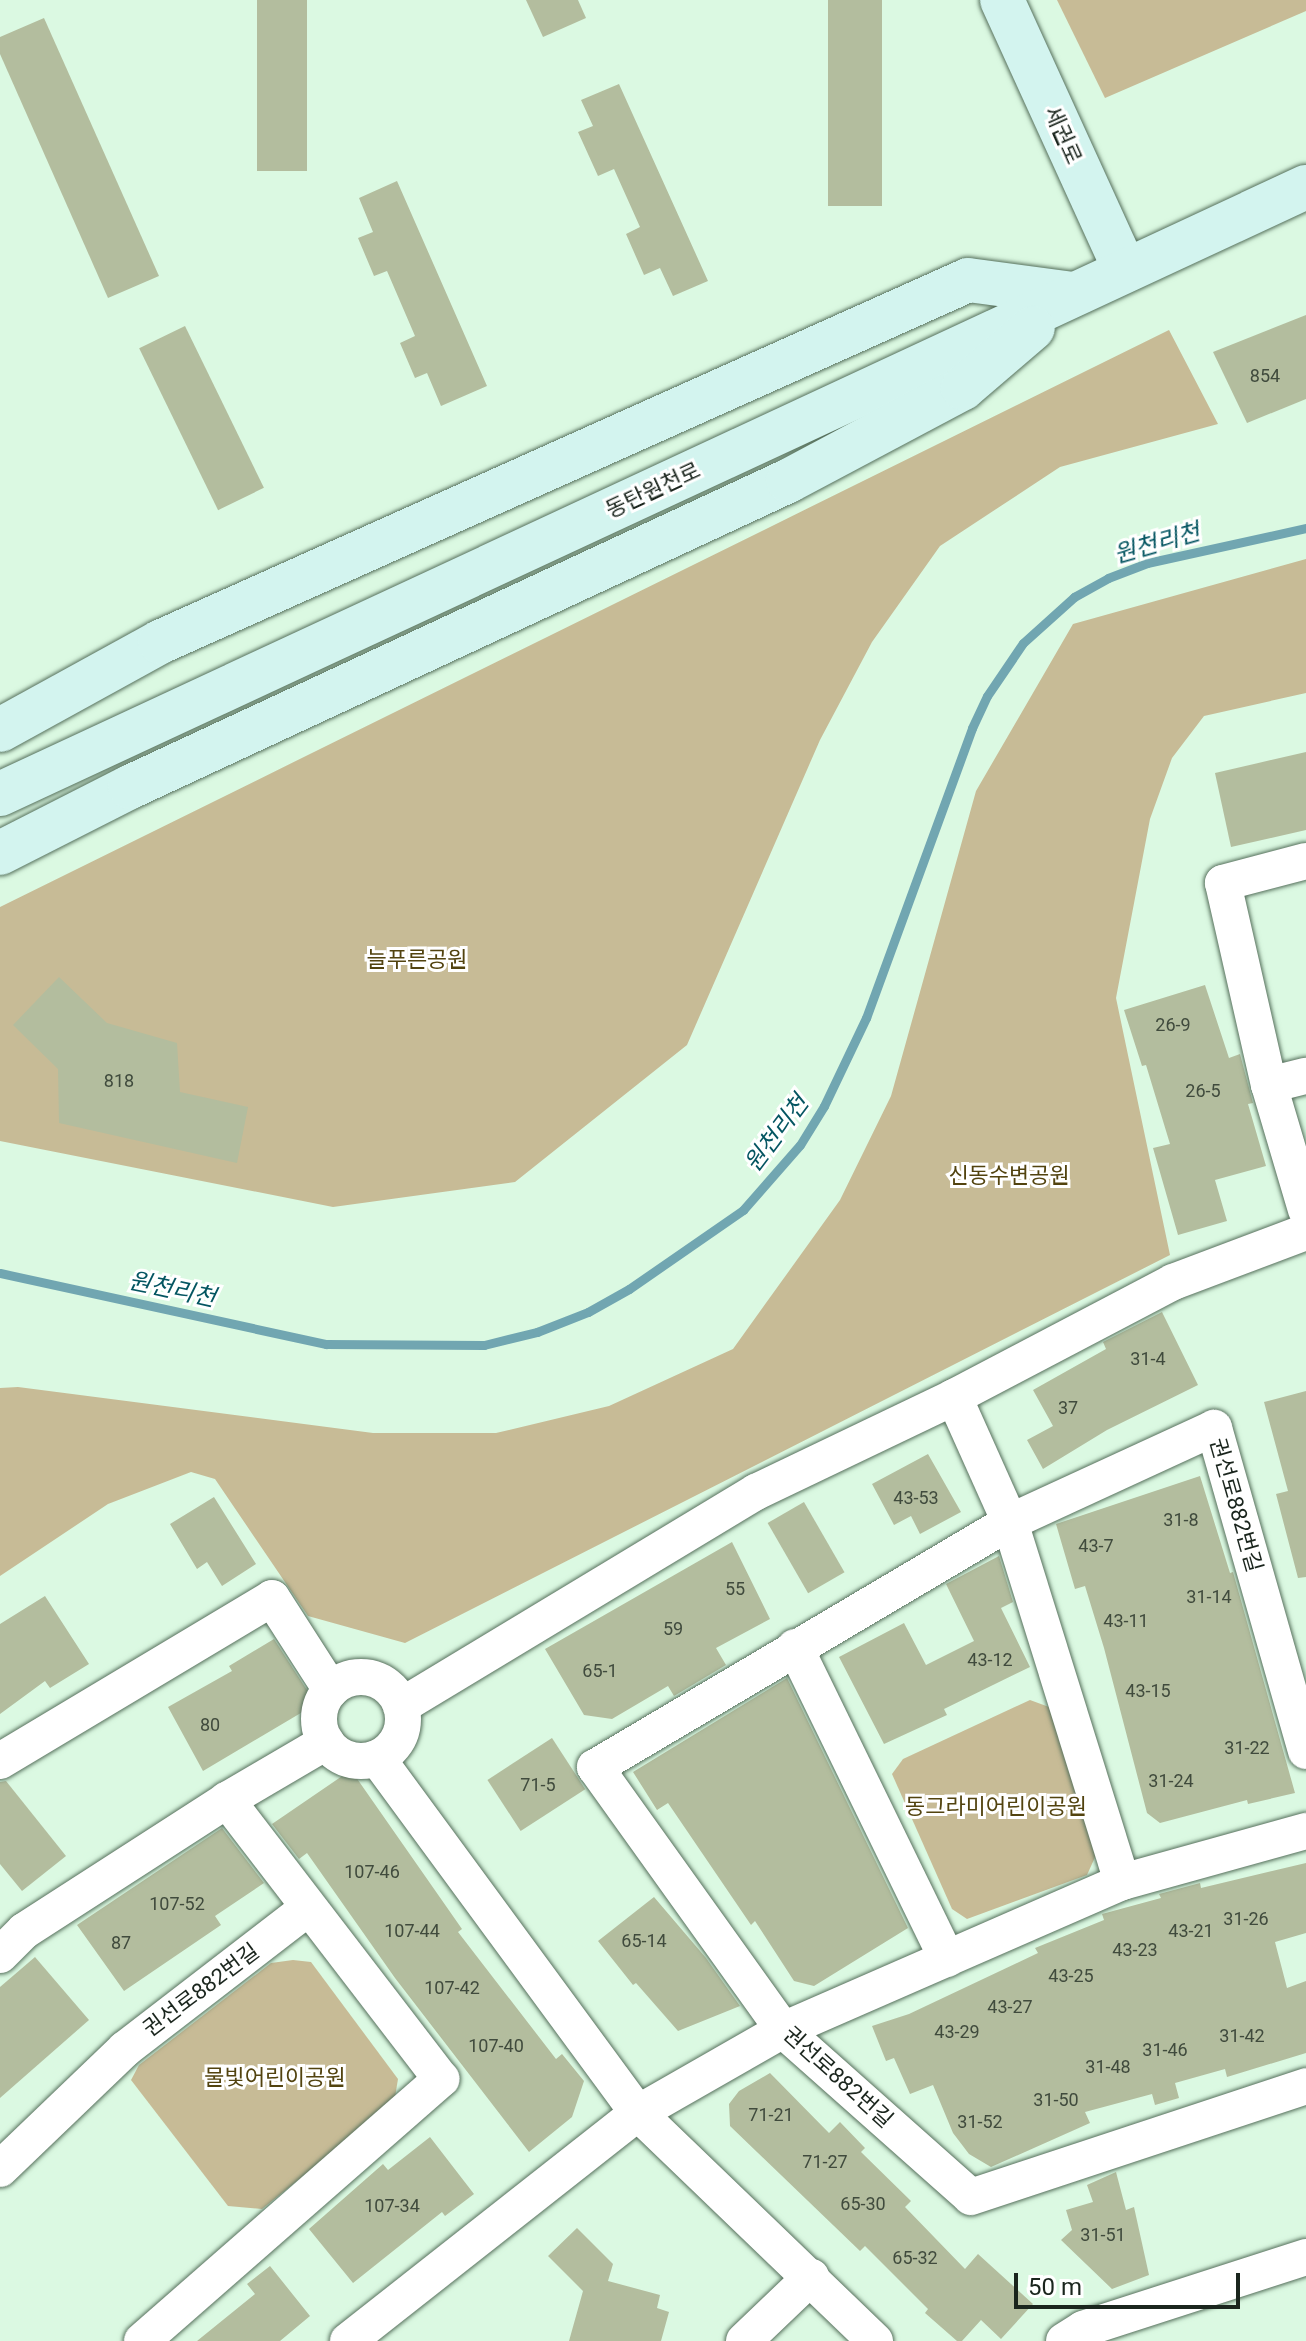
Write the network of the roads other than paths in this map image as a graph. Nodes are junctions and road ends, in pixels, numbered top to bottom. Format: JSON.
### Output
{"nodes":[{"id":1,"x":1002,"y":0,"type":"edge"},
{"id":2,"x":1306,"y":187,"type":"edge"},
{"id":3,"x":1125,"y":270,"type":"junction"},
{"id":4,"x":1073,"y":294,"type":"junction"},
{"id":5,"x":0,"y":730,"type":"edge"},
{"id":6,"x":0,"y":794,"type":"edge"},
{"id":7,"x":0,"y":853,"type":"edge"},
{"id":8,"x":1306,"y":861,"type":"edge"},
{"id":9,"x":1306,"y":1076,"type":"edge"},
{"id":10,"x":1269,"y":1085,"type":"junction"},
{"id":11,"x":1306,"y":1210,"type":"edge"},
{"id":12,"x":1306,"y":1232,"type":"edge"},
{"id":13,"x":954,"y":1397,"type":"junction"},
{"id":14,"x":1010,"y":1522,"type":"junction"},
{"id":15,"x":795,"y":1647,"type":"junction"},
{"id":16,"x":331,"y":1690,"type":"junction"},
{"id":17,"x":401,"y":1706,"type":"junction"},
{"id":18,"x":326,"y":1742,"type":"junction"},
{"id":19,"x":1306,"y":1751,"type":"edge"},
{"id":20,"x":377,"y":1758,"type":"junction"},
{"id":21,"x":0,"y":1761,"type":"edge"},
{"id":22,"x":227,"y":1800,"type":"junction"},
{"id":23,"x":1306,"y":1831,"type":"edge"},
{"id":24,"x":1122,"y":1882,"type":"junction"},
{"id":25,"x":308,"y":1908,"type":"junction"},
{"id":26,"x":0,"y":1955,"type":"edge"},
{"id":27,"x":947,"y":1959,"type":"junction"},
{"id":28,"x":783,"y":2030,"type":"junction"},
{"id":29,"x":1306,"y":2086,"type":"edge"},
{"id":30,"x":638,"y":2113,"type":"junction"},
{"id":31,"x":0,"y":2169,"type":"edge"},
{"id":32,"x":1306,"y":2257,"type":"edge"},
{"id":33,"x":811,"y":2277,"type":"junction"},
{"id":34,"x":142,"y":2341,"type":"edge"},
{"id":35,"x":348,"y":2341,"type":"edge"},
{"id":36,"x":744,"y":2341,"type":"edge"},
{"id":37,"x":875,"y":2341,"type":"edge"},
{"id":38,"x":1064,"y":2341,"type":"edge"}],
"edges":[{"from":1,"to":3,"type":"main road","name":"세권로"},
{"from":2,"to":3,"type":"main road","name":"동탄원천로"},
{"from":3,"to":4,"type":"main road","name":"동탄원천로"},
{"from":4,"to":5,"type":"main road"},
{"from":4,"to":6,"type":"main road","name":"동탄원천로"},
{"from":4,"to":7,"type":"main road"},
{"from":8,"to":10,"type":"street"},
{"from":9,"to":10,"type":"street"},
{"from":10,"to":11,"type":"street"},
{"from":12,"to":13,"type":"street"},
{"from":13,"to":14,"type":"street"},
{"from":13,"to":17,"type":"street"},
{"from":14,"to":15,"type":"street","name":"권선로882번길"},
{"from":14,"to":19,"type":"street","name":"권선로882번길"},
{"from":14,"to":24,"type":"street"},
{"from":15,"to":27,"type":"street"},
{"from":15,"to":28,"type":"street","name":"권선로882번길"},
{"from":16,"to":17,"type":"street"},
{"from":16,"to":18,"type":"street"},
{"from":16,"to":21,"type":"street"},
{"from":17,"to":20,"type":"street"},
{"from":18,"to":20,"type":"street"},
{"from":18,"to":22,"type":"street"},
{"from":20,"to":30,"type":"street"},
{"from":22,"to":25,"type":"street"},
{"from":22,"to":26,"type":"street"},
{"from":23,"to":24,"type":"street"},
{"from":24,"to":27,"type":"street"},
{"from":25,"to":31,"type":"street","name":"권선로882번길"},
{"from":25,"to":34,"type":"street"},
{"from":27,"to":28,"type":"street"},
{"from":28,"to":29,"type":"street","name":"권선로882번길"},
{"from":28,"to":30,"type":"street"},
{"from":30,"to":33,"type":"street"},
{"from":30,"to":35,"type":"street"},
{"from":32,"to":38,"type":"street"},
{"from":33,"to":36,"type":"street"},
{"from":33,"to":37,"type":"street"}]}
